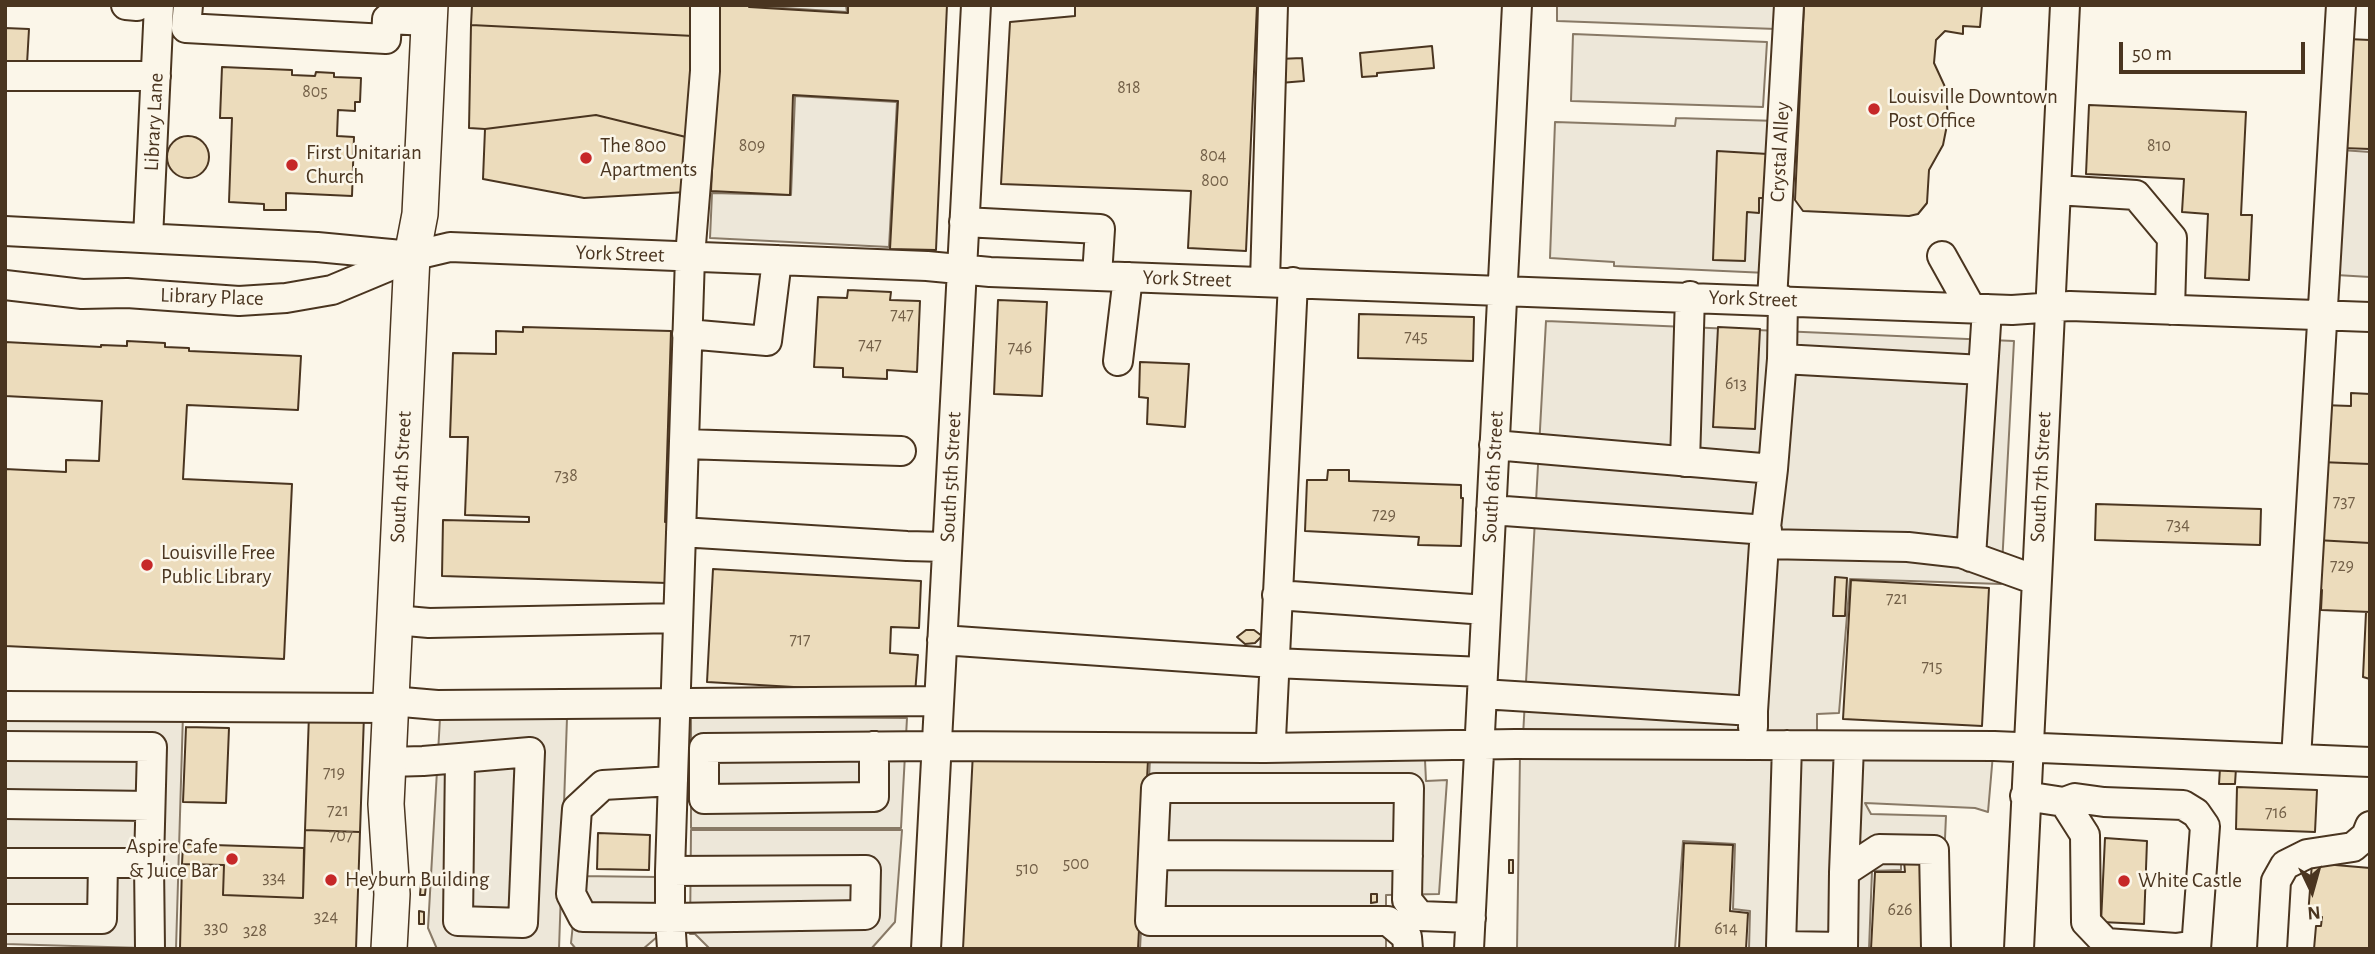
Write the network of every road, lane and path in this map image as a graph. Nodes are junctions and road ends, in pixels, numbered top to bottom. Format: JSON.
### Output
{"nodes":[{"id":1,"x":126,"y":5,"type":"edge"},
{"id":2,"x":159,"y":5,"type":"edge"},
{"id":3,"x":188,"y":5,"type":"edge"},
{"id":4,"x":705,"y":5,"type":"edge"},
{"id":5,"x":976,"y":5,"type":"edge"},
{"id":6,"x":1273,"y":5,"type":"edge"},
{"id":7,"x":1517,"y":5,"type":"edge"},
{"id":8,"x":1789,"y":5,"type":"edge"},
{"id":9,"x":2065,"y":5,"type":"edge"},
{"id":10,"x":2341,"y":5,"type":"edge"},
{"id":11,"x":136,"y":6,"type":"edge"},
{"id":12,"x":387,"y":12,"type":"edge"},
{"id":13,"x":430,"y":13,"type":"edge"},
{"id":14,"x":5,"y":76,"type":"edge"},
{"id":15,"x":156,"y":76,"type":"junction"},
{"id":16,"x":2056,"y":190,"type":"junction"},
{"id":17,"x":964,"y":222,"type":"junction"},
{"id":18,"x":5,"y":231,"type":"edge"},
{"id":19,"x":148,"y":238,"type":"junction"},
{"id":20,"x":412,"y":256,"type":"junction"},
{"id":21,"x":1942,"y":256,"type":"dead end"},
{"id":22,"x":690,"y":257,"type":"junction"},
{"id":23,"x":777,"y":260,"type":"junction"},
{"id":24,"x":962,"y":270,"type":"junction"},
{"id":25,"x":1097,"y":275,"type":"junction"},
{"id":26,"x":1128,"y":276,"type":"junction"},
{"id":27,"x":1265,"y":281,"type":"junction"},
{"id":28,"x":1293,"y":282,"type":"junction"},
{"id":29,"x":5,"y":285,"type":"edge"},
{"id":30,"x":1502,"y":289,"type":"junction"},
{"id":31,"x":1690,"y":296,"type":"junction"},
{"id":32,"x":1778,"y":300,"type":"junction"},
{"id":33,"x":2050,"y":308,"type":"junction"},
{"id":34,"x":1979,"y":309,"type":"junction"},
{"id":35,"x":2170,"y":310,"type":"junction"},
{"id":36,"x":2322,"y":316,"type":"junction"},
{"id":37,"x":2370,"y":317,"type":"edge"},
{"id":38,"x":687,"y":334,"type":"junction"},
{"id":39,"x":1782,"y":359,"type":"junction"},
{"id":40,"x":1118,"y":361,"type":"dead end"},
{"id":41,"x":1983,"y":370,"type":"junction"},
{"id":42,"x":684,"y":444,"type":"junction"},
{"id":43,"x":1494,"y":445,"type":"junction"},
{"id":44,"x":901,"y":451,"type":"dead end"},
{"id":45,"x":1685,"y":462,"type":"junction"},
{"id":46,"x":1773,"y":469,"type":"junction"},
{"id":47,"x":1491,"y":510,"type":"junction"},
{"id":48,"x":681,"y":532,"type":"junction"},
{"id":49,"x":1766,"y":537,"type":"junction"},
{"id":50,"x":947,"y":547,"type":"junction"},
{"id":51,"x":1971,"y":557,"type":"junction"},
{"id":52,"x":2036,"y":580,"type":"junction"},
{"id":53,"x":1277,"y":595,"type":"junction"},
{"id":54,"x":1486,"y":610,"type":"junction"},
{"id":55,"x":678,"y":618,"type":"junction"},
{"id":56,"x":395,"y":620,"type":"junction"},
{"id":57,"x":942,"y":640,"type":"junction"},
{"id":58,"x":1274,"y":663,"type":"junction"},
{"id":59,"x":1483,"y":683,"type":"junction"},
{"id":60,"x":939,"y":701,"type":"junction"},
{"id":61,"x":675,"y":704,"type":"junction"},
{"id":62,"x":391,"y":705,"type":"junction"},
{"id":63,"x":5,"y":706,"type":"edge"},
{"id":64,"x":1753,"y":711,"type":"junction"},
{"id":65,"x":5,"y":746,"type":"edge"},
{"id":66,"x":874,"y":746,"type":"junction"},
{"id":67,"x":937,"y":746,"type":"junction"},
{"id":68,"x":1479,"y":746,"type":"junction"},
{"id":69,"x":1753,"y":746,"type":"junction"},
{"id":70,"x":1787,"y":746,"type":"junction"},
{"id":71,"x":1849,"y":746,"type":"junction"},
{"id":72,"x":1265,"y":748,"type":"junction"},
{"id":73,"x":2028,"y":748,"type":"junction"},
{"id":74,"x":460,"y":758,"type":"junction"},
{"id":75,"x":2296,"y":759,"type":"junction"},
{"id":76,"x":388,"y":762,"type":"junction"},
{"id":77,"x":2370,"y":762,"type":"edge"},
{"id":78,"x":673,"y":781,"type":"junction"},
{"id":79,"x":2025,"y":796,"type":"junction"},
{"id":80,"x":2064,"y":802,"type":"junction"},
{"id":81,"x":2104,"y":802,"type":"junction"},
{"id":82,"x":5,"y":804,"type":"edge"},
{"id":83,"x":149,"y":806,"type":"junction"},
{"id":84,"x":2370,"y":825,"type":"edge"},
{"id":85,"x":2085,"y":835,"type":"junction"},
{"id":86,"x":1153,"y":855,"type":"junction"},
{"id":87,"x":1408,"y":856,"type":"junction"},
{"id":88,"x":5,"y":863,"type":"edge"},
{"id":89,"x":103,"y":863,"type":"junction"},
{"id":90,"x":149,"y":863,"type":"junction"},
{"id":91,"x":670,"y":871,"type":"junction"},
{"id":92,"x":1844,"y":872,"type":"junction"},
{"id":93,"x":670,"y":918,"type":"junction"},
{"id":94,"x":1471,"y":918,"type":"junction"},
{"id":95,"x":5,"y":919,"type":"edge"},
{"id":96,"x":1406,"y":925,"type":"edge"},
{"id":97,"x":523,"y":936,"type":"edge"},
{"id":98,"x":2196,"y":947,"type":"edge"},
{"id":99,"x":1843,"y":948,"type":"edge"},
{"id":100,"x":150,"y":949,"type":"edge"},
{"id":101,"x":389,"y":949,"type":"edge"},
{"id":102,"x":672,"y":949,"type":"edge"},
{"id":103,"x":926,"y":949,"type":"edge"},
{"id":104,"x":1469,"y":949,"type":"edge"},
{"id":105,"x":1936,"y":949,"type":"edge"},
{"id":106,"x":2018,"y":949,"type":"edge"},
{"id":107,"x":2272,"y":949,"type":"edge"}],
"edges":[{"from":1,"to":11,"type":"street"},
{"from":2,"to":15,"type":"street","name":"Library Lane"},
{"from":3,"to":12,"type":"street"},
{"from":4,"to":22,"type":"street"},
{"from":5,"to":17,"type":"street","name":"South 5th Street"},
{"from":6,"to":27,"type":"street"},
{"from":7,"to":30,"type":"street","name":"South 6th Street"},
{"from":8,"to":32,"type":"street","name":"Crystal Alley"},
{"from":9,"to":16,"type":"street","name":"South 7th Street"},
{"from":10,"to":36,"type":"street"},
{"from":12,"to":13,"type":"street"},
{"from":13,"to":20,"type":"main road","name":"South 4th Street"},
{"from":14,"to":15,"type":"street"},
{"from":15,"to":19,"type":"street","name":"Library Lane"},
{"from":16,"to":33,"type":"street","name":"South 7th Street"},
{"from":16,"to":35,"type":"street"},
{"from":17,"to":24,"type":"street","name":"South 5th Street"},
{"from":17,"to":25,"type":"street"},
{"from":18,"to":19,"type":"street","name":"York Street"},
{"from":19,"to":20,"type":"street","name":"York Street"},
{"from":20,"to":22,"type":"street","name":"York Street"},
{"from":20,"to":29,"type":"street","name":"Library Place"},
{"from":20,"to":56,"type":"main road","name":"South 4th Street"},
{"from":21,"to":34,"type":"street"},
{"from":22,"to":23,"type":"street","name":"York Street"},
{"from":22,"to":38,"type":"street"},
{"from":23,"to":24,"type":"street","name":"York Street"},
{"from":23,"to":38,"type":"street"},
{"from":24,"to":25,"type":"street","name":"York Street"},
{"from":24,"to":50,"type":"street","name":"South 5th Street"},
{"from":25,"to":26,"type":"street","name":"York Street"},
{"from":26,"to":27,"type":"street","name":"York Street"},
{"from":26,"to":40,"type":"street"},
{"from":27,"to":28,"type":"street","name":"York Street"},
{"from":28,"to":30,"type":"street","name":"York Street"},
{"from":28,"to":53,"type":"street"},
{"from":30,"to":31,"type":"street","name":"York Street"},
{"from":30,"to":43,"type":"street","name":"South 6th Street"},
{"from":31,"to":32,"type":"street","name":"York Street"},
{"from":31,"to":45,"type":"street"},
{"from":32,"to":34,"type":"street","name":"York Street"},
{"from":32,"to":39,"type":"street","name":"Crystal Alley"},
{"from":33,"to":34,"type":"street","name":"York Street"},
{"from":33,"to":35,"type":"street","name":"York Street"},
{"from":33,"to":52,"type":"street","name":"South 7th Street"},
{"from":34,"to":41,"type":"street"},
{"from":35,"to":36,"type":"street","name":"York Street"},
{"from":36,"to":37,"type":"street","name":"York Street"},
{"from":36,"to":75,"type":"street"},
{"from":38,"to":42,"type":"street"},
{"from":39,"to":41,"type":"street"},
{"from":39,"to":46,"type":"street","name":"Crystal Alley"},
{"from":41,"to":51,"type":"street"},
{"from":42,"to":44,"type":"street"},
{"from":42,"to":48,"type":"street"},
{"from":43,"to":45,"type":"street"},
{"from":43,"to":47,"type":"street","name":"South 6th Street"},
{"from":45,"to":46,"type":"street"},
{"from":46,"to":49,"type":"street","name":"Crystal Alley"},
{"from":47,"to":49,"type":"street"},
{"from":47,"to":54,"type":"street","name":"South 6th Street"},
{"from":48,"to":50,"type":"street"},
{"from":48,"to":55,"type":"street"},
{"from":49,"to":51,"type":"street"},
{"from":49,"to":64,"type":"street","name":"Crystal Alley"},
{"from":50,"to":57,"type":"street","name":"South 5th Street"},
{"from":51,"to":52,"type":"street"},
{"from":52,"to":73,"type":"street","name":"South 7th Street"},
{"from":53,"to":54,"type":"street"},
{"from":53,"to":58,"type":"street"},
{"from":54,"to":59,"type":"street","name":"South 6th Street"},
{"from":55,"to":56,"type":"street"},
{"from":55,"to":61,"type":"street"},
{"from":56,"to":62,"type":"main road","name":"South 4th Street"},
{"from":57,"to":58,"type":"street"},
{"from":57,"to":60,"type":"street","name":"South 5th Street"},
{"from":58,"to":59,"type":"street"},
{"from":58,"to":72,"type":"street"},
{"from":59,"to":64,"type":"street"},
{"from":59,"to":68,"type":"street","name":"South 6th Street"},
{"from":60,"to":61,"type":"street"},
{"from":60,"to":67,"type":"street","name":"South 5th Street"},
{"from":61,"to":62,"type":"street"},
{"from":61,"to":78,"type":"street"},
{"from":62,"to":63,"type":"street"},
{"from":62,"to":76,"type":"main road","name":"South 4th Street"},
{"from":64,"to":69,"type":"street","name":"Crystal Alley"},
{"from":65,"to":83,"type":"street"},
{"from":66,"to":66,"type":"street"},
{"from":66,"to":67,"type":"street"},
{"from":67,"to":72,"type":"street"},
{"from":67,"to":103,"type":"street","name":"South 5th Street"},
{"from":68,"to":69,"type":"street"},
{"from":68,"to":72,"type":"street"},
{"from":68,"to":94,"type":"street","name":"South 6th Street"},
{"from":69,"to":70,"type":"street"},
{"from":70,"to":71,"type":"street"},
{"from":70,"to":99,"type":"street"},
{"from":71,"to":73,"type":"street"},
{"from":71,"to":92,"type":"street"},
{"from":73,"to":75,"type":"street"},
{"from":73,"to":79,"type":"street","name":"South 7th Street"},
{"from":74,"to":76,"type":"street"},
{"from":74,"to":97,"type":"street"},
{"from":74,"to":97,"type":"street"},
{"from":75,"to":77,"type":"street"},
{"from":76,"to":101,"type":"main road","name":"South 4th Street"},
{"from":78,"to":91,"type":"street"},
{"from":78,"to":93,"type":"street"},
{"from":79,"to":80,"type":"street"},
{"from":79,"to":106,"type":"street","name":"South 7th Street"},
{"from":80,"to":81,"type":"street"},
{"from":80,"to":85,"type":"street"},
{"from":81,"to":85,"type":"street"},
{"from":81,"to":98,"type":"street"},
{"from":82,"to":83,"type":"street"},
{"from":83,"to":90,"type":"street"},
{"from":84,"to":107,"type":"street"},
{"from":85,"to":98,"type":"street"},
{"from":86,"to":87,"type":"street"},
{"from":86,"to":87,"type":"street"},
{"from":86,"to":96,"type":"street"},
{"from":87,"to":96,"type":"street"},
{"from":88,"to":89,"type":"street"},
{"from":89,"to":90,"type":"street"},
{"from":89,"to":95,"type":"street"},
{"from":90,"to":100,"type":"street"},
{"from":91,"to":93,"type":"street"},
{"from":91,"to":93,"type":"street"},
{"from":92,"to":99,"type":"street"},
{"from":92,"to":105,"type":"street"},
{"from":93,"to":102,"type":"street"},
{"from":94,"to":96,"type":"street"},
{"from":94,"to":104,"type":"street","name":"South 6th Street"}]}
